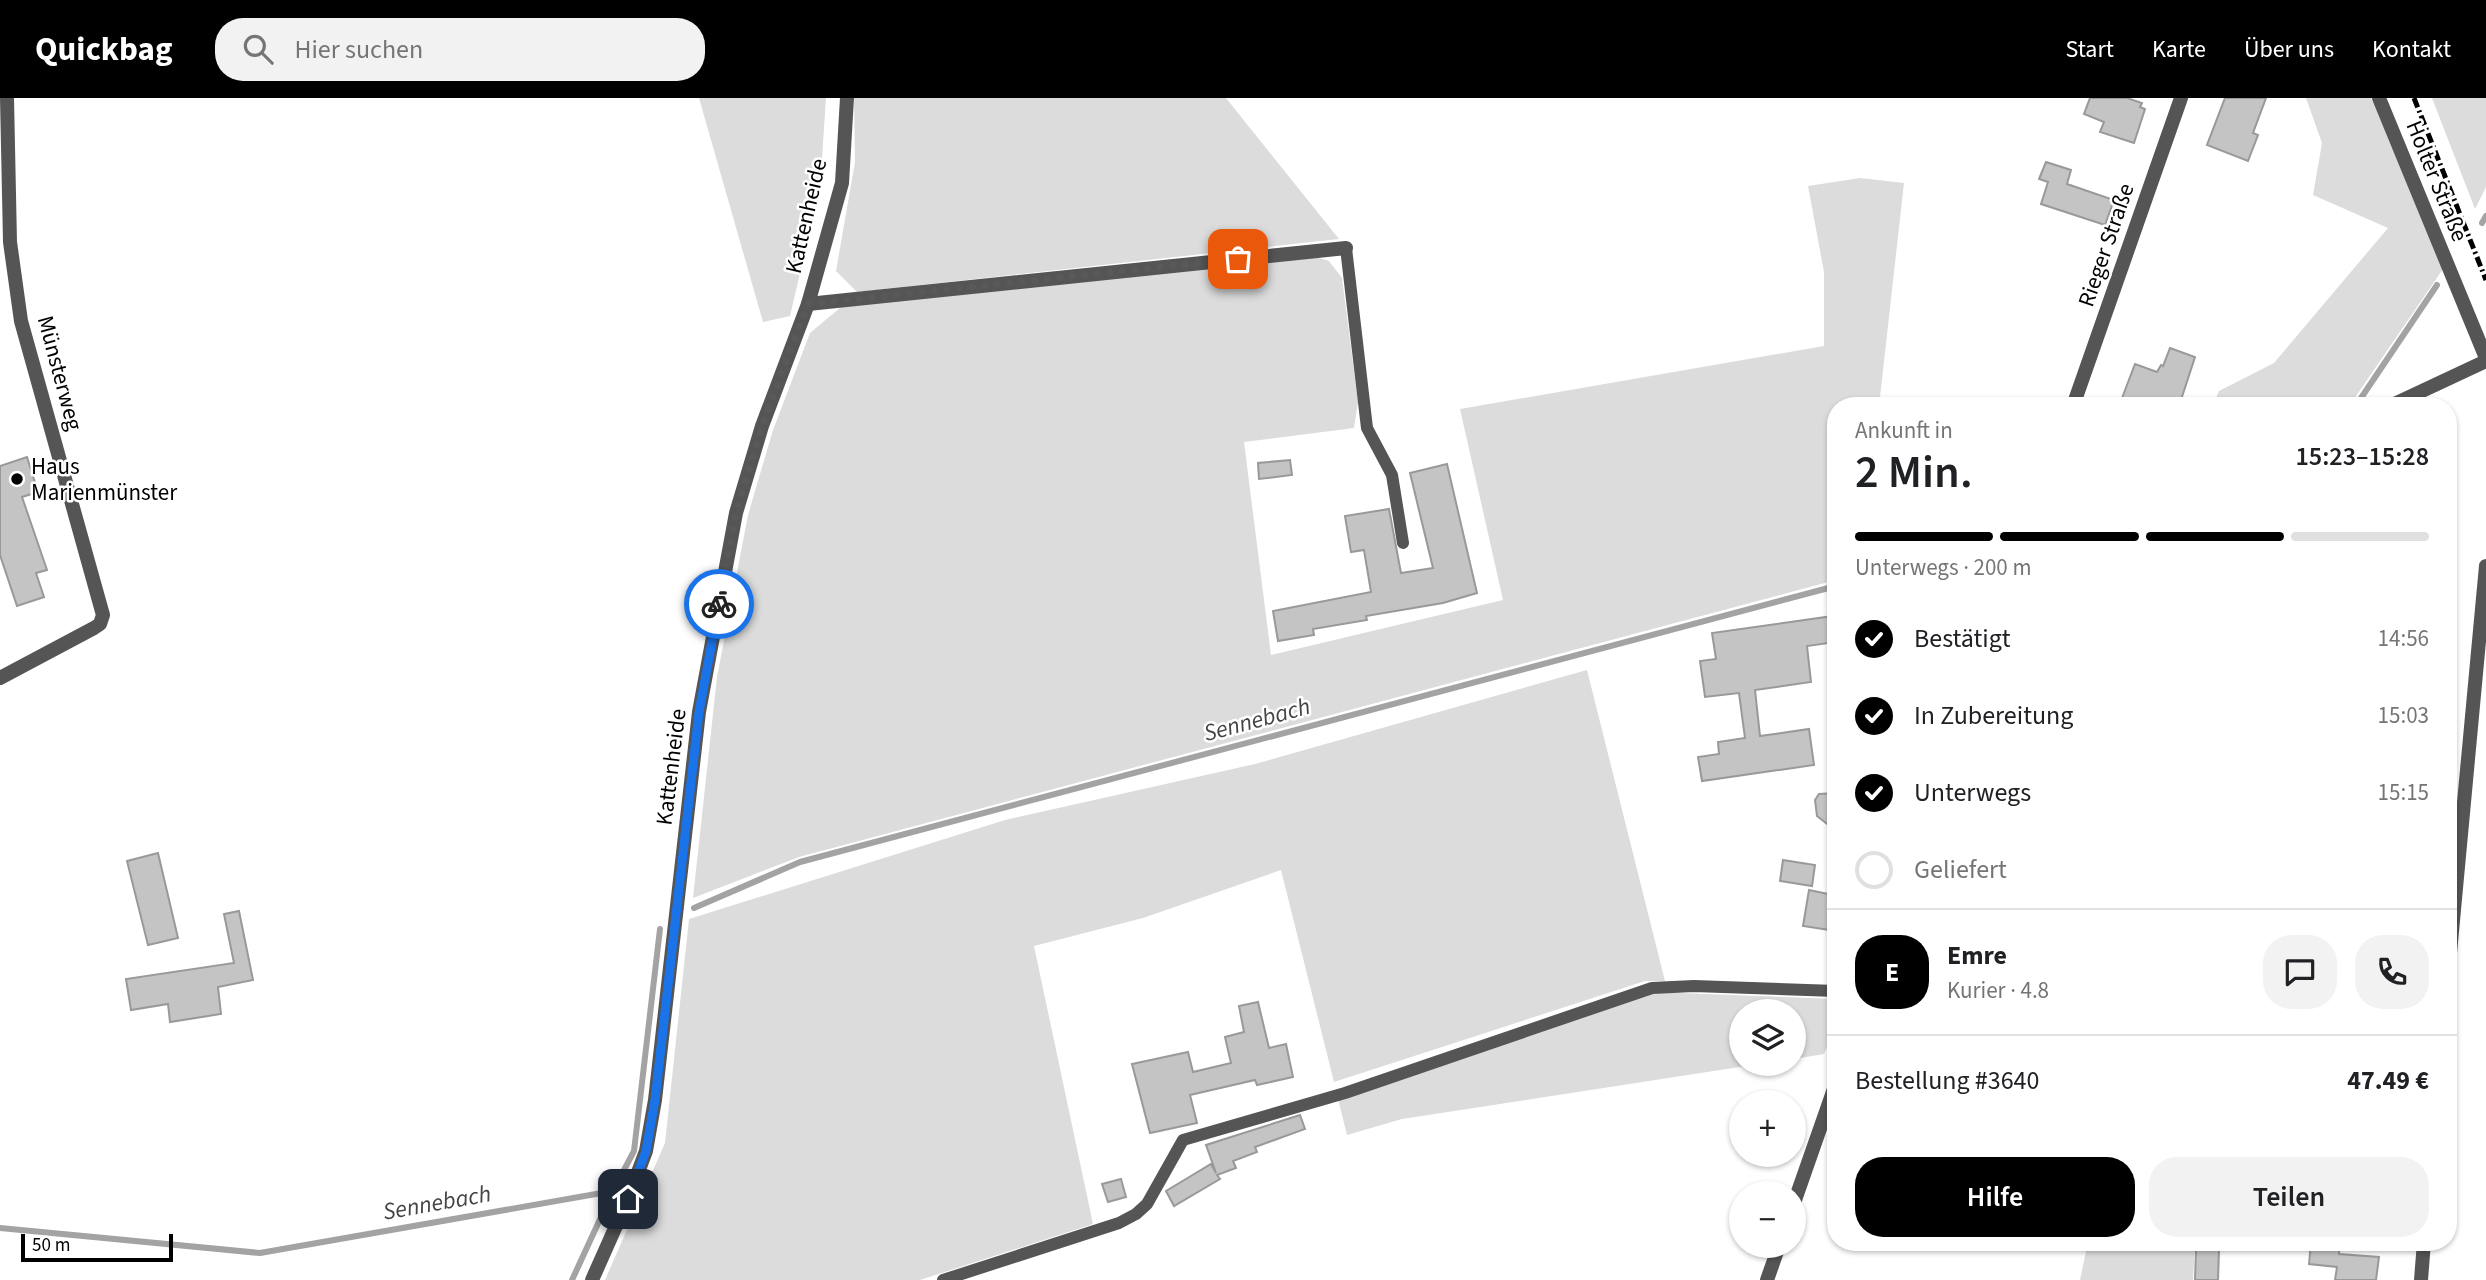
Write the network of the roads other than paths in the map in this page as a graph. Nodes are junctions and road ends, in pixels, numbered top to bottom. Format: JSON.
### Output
{"nodes":[{"id":1,"x":7,"y":98,"type":"edge"},
{"id":2,"x":847,"y":98,"type":"edge"},
{"id":3,"x":2181,"y":98,"type":"edge"},
{"id":4,"x":2379,"y":98,"type":"edge"},
{"id":5,"x":1346,"y":248,"type":"joint"},
{"id":6,"x":808,"y":304,"type":"junction"},
{"id":7,"x":2486,"y":359,"type":"edge"},
{"id":8,"x":2076,"y":397,"type":"edge"},
{"id":9,"x":2408,"y":397,"type":"edge"},
{"id":10,"x":1403,"y":543,"type":"dead end"},
{"id":11,"x":2486,"y":566,"type":"edge"},
{"id":12,"x":0,"y":678,"type":"edge"},
{"id":13,"x":2457,"y":877,"type":"edge"},
{"id":14,"x":1827,"y":991,"type":"edge"},
{"id":15,"x":1827,"y":1109,"type":"edge"},
{"id":16,"x":1802,"y":1181,"type":"edge"},
{"id":17,"x":2423,"y":1251,"type":"edge"},
{"id":18,"x":1775,"y":1258,"type":"edge"},
{"id":19,"x":592,"y":1280,"type":"edge"},
{"id":20,"x":943,"y":1280,"type":"edge"},
{"id":21,"x":1767,"y":1280,"type":"edge"},
{"id":22,"x":2421,"y":1280,"type":"edge"}],
"edges":[{"from":1,"to":12,"type":"street","name":"Münsterweg"},
{"from":2,"to":6,"type":"street","name":"Kattenheide"},
{"from":3,"to":8,"type":"street","name":"Rieger Straße"},
{"from":4,"to":7,"type":"street","name":"Holter Straße"},
{"from":5,"to":6,"type":"street"},
{"from":5,"to":10,"type":"lane"},
{"from":6,"to":19,"type":"street","name":"Kattenheide"},
{"from":7,"to":9,"type":"street"},
{"from":11,"to":13,"type":"street"},
{"from":14,"to":20,"type":"lane"},
{"from":15,"to":16,"type":"street"},
{"from":17,"to":22,"type":"street"},
{"from":18,"to":21,"type":"street"}]}
